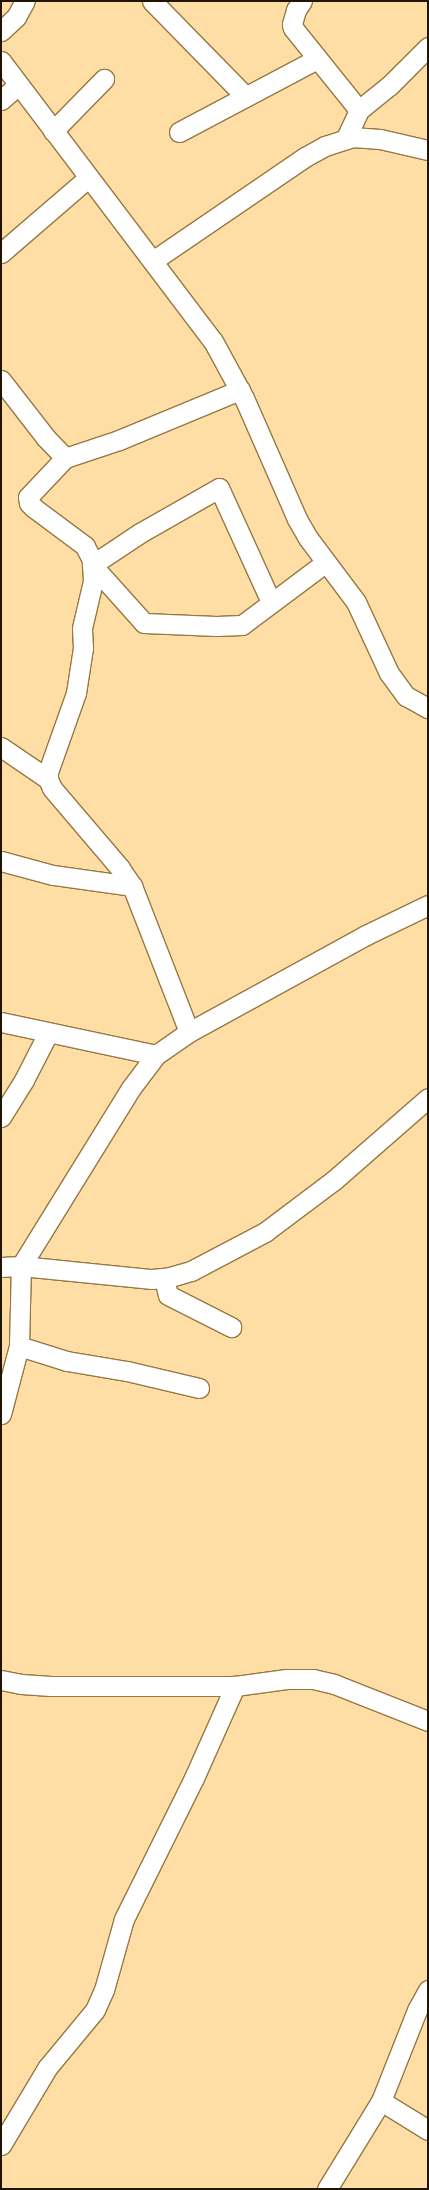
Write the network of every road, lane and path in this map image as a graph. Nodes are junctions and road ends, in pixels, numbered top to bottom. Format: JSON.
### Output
{"nodes":[{"id":1,"x":25,"y":1,"type":"edge"},
{"id":2,"x":302,"y":1,"type":"edge"},
{"id":3,"x":164,"y":6,"type":"edge"},
{"id":4,"x":1,"y":31,"type":"edge"},
{"id":5,"x":428,"y":47,"type":"edge"},
{"id":6,"x":317,"y":59,"type":"junction"},
{"id":7,"x":1,"y":61,"type":"edge"},
{"id":8,"x":104,"y":79,"type":"dead end"},
{"id":9,"x":18,"y":85,"type":"junction"},
{"id":10,"x":246,"y":96,"type":"junction"},
{"id":11,"x":1,"y":100,"type":"edge"},
{"id":12,"x":359,"y":110,"type":"junction"},
{"id":13,"x":53,"y":131,"type":"junction"},
{"id":14,"x":179,"y":132,"type":"dead end"},
{"id":15,"x":346,"y":138,"type":"junction"},
{"id":16,"x":428,"y":150,"type":"edge"},
{"id":17,"x":88,"y":178,"type":"junction"},
{"id":18,"x":1,"y":252,"type":"edge"},
{"id":19,"x":154,"y":260,"type":"junction"},
{"id":20,"x":1,"y":380,"type":"edge"},
{"id":21,"x":240,"y":390,"type":"junction"},
{"id":22,"x":65,"y":458,"type":"junction"},
{"id":23,"x":325,"y":563,"type":"junction"},
{"id":24,"x":92,"y":565,"type":"junction"},
{"id":25,"x":271,"y":602,"type":"junction"},
{"id":26,"x":428,"y":708,"type":"edge"},
{"id":27,"x":1,"y":747,"type":"edge"},
{"id":28,"x":48,"y":779,"type":"junction"},
{"id":29,"x":1,"y":861,"type":"edge"},
{"id":30,"x":132,"y":886,"type":"junction"},
{"id":31,"x":428,"y":905,"type":"edge"},
{"id":32,"x":1,"y":1022,"type":"edge"},
{"id":33,"x":189,"y":1032,"type":"junction"},
{"id":34,"x":48,"y":1034,"type":"junction"},
{"id":35,"x":156,"y":1055,"type":"junction"},
{"id":36,"x":428,"y":1098,"type":"edge"},
{"id":37,"x":1,"y":1117,"type":"edge"},
{"id":38,"x":21,"y":1266,"type":"junction"},
{"id":39,"x":1,"y":1268,"type":"edge"},
{"id":40,"x":164,"y":1278,"type":"junction"},
{"id":41,"x":231,"y":1327,"type":"dead end"},
{"id":42,"x":19,"y":1346,"type":"junction"},
{"id":43,"x":199,"y":1388,"type":"dead end"},
{"id":44,"x":1,"y":1414,"type":"edge"},
{"id":45,"x":1,"y":1680,"type":"edge"},
{"id":46,"x":235,"y":1686,"type":"junction"},
{"id":47,"x":428,"y":1721,"type":"edge"},
{"id":48,"x":428,"y":1990,"type":"edge"},
{"id":49,"x":381,"y":2101,"type":"junction"},
{"id":50,"x":428,"y":2130,"type":"edge"},
{"id":51,"x":1,"y":2145,"type":"edge"},
{"id":52,"x":327,"y":2189,"type":"edge"}],
"edges":[{"from":1,"to":4,"type":"street"},
{"from":2,"to":6,"type":"street"},
{"from":3,"to":10,"type":"street"},
{"from":5,"to":12,"type":"street"},
{"from":6,"to":10,"type":"street"},
{"from":6,"to":12,"type":"street"},
{"from":7,"to":9,"type":"street"},
{"from":8,"to":13,"type":"street"},
{"from":9,"to":11,"type":"street"},
{"from":9,"to":13,"type":"street"},
{"from":10,"to":14,"type":"street"},
{"from":12,"to":15,"type":"street"},
{"from":13,"to":17,"type":"street"},
{"from":15,"to":16,"type":"street"},
{"from":15,"to":19,"type":"street"},
{"from":17,"to":18,"type":"street"},
{"from":17,"to":19,"type":"street"},
{"from":19,"to":21,"type":"street"},
{"from":20,"to":22,"type":"street"},
{"from":21,"to":22,"type":"street"},
{"from":21,"to":23,"type":"street"},
{"from":22,"to":24,"type":"street"},
{"from":23,"to":25,"type":"street"},
{"from":23,"to":26,"type":"street"},
{"from":24,"to":25,"type":"street"},
{"from":24,"to":25,"type":"street"},
{"from":24,"to":28,"type":"street"},
{"from":27,"to":28,"type":"street"},
{"from":28,"to":30,"type":"street"},
{"from":29,"to":30,"type":"street"},
{"from":30,"to":33,"type":"street"},
{"from":31,"to":33,"type":"street"},
{"from":32,"to":34,"type":"street"},
{"from":33,"to":35,"type":"street"},
{"from":34,"to":35,"type":"street"},
{"from":34,"to":37,"type":"street"},
{"from":35,"to":38,"type":"street"},
{"from":36,"to":40,"type":"street"},
{"from":38,"to":39,"type":"street"},
{"from":38,"to":40,"type":"street"},
{"from":38,"to":42,"type":"street"},
{"from":40,"to":41,"type":"street"},
{"from":42,"to":43,"type":"street"},
{"from":42,"to":44,"type":"street"},
{"from":45,"to":46,"type":"street"},
{"from":46,"to":47,"type":"street"},
{"from":46,"to":51,"type":"street"},
{"from":48,"to":49,"type":"street"},
{"from":49,"to":50,"type":"street"},
{"from":49,"to":52,"type":"street"}]}
